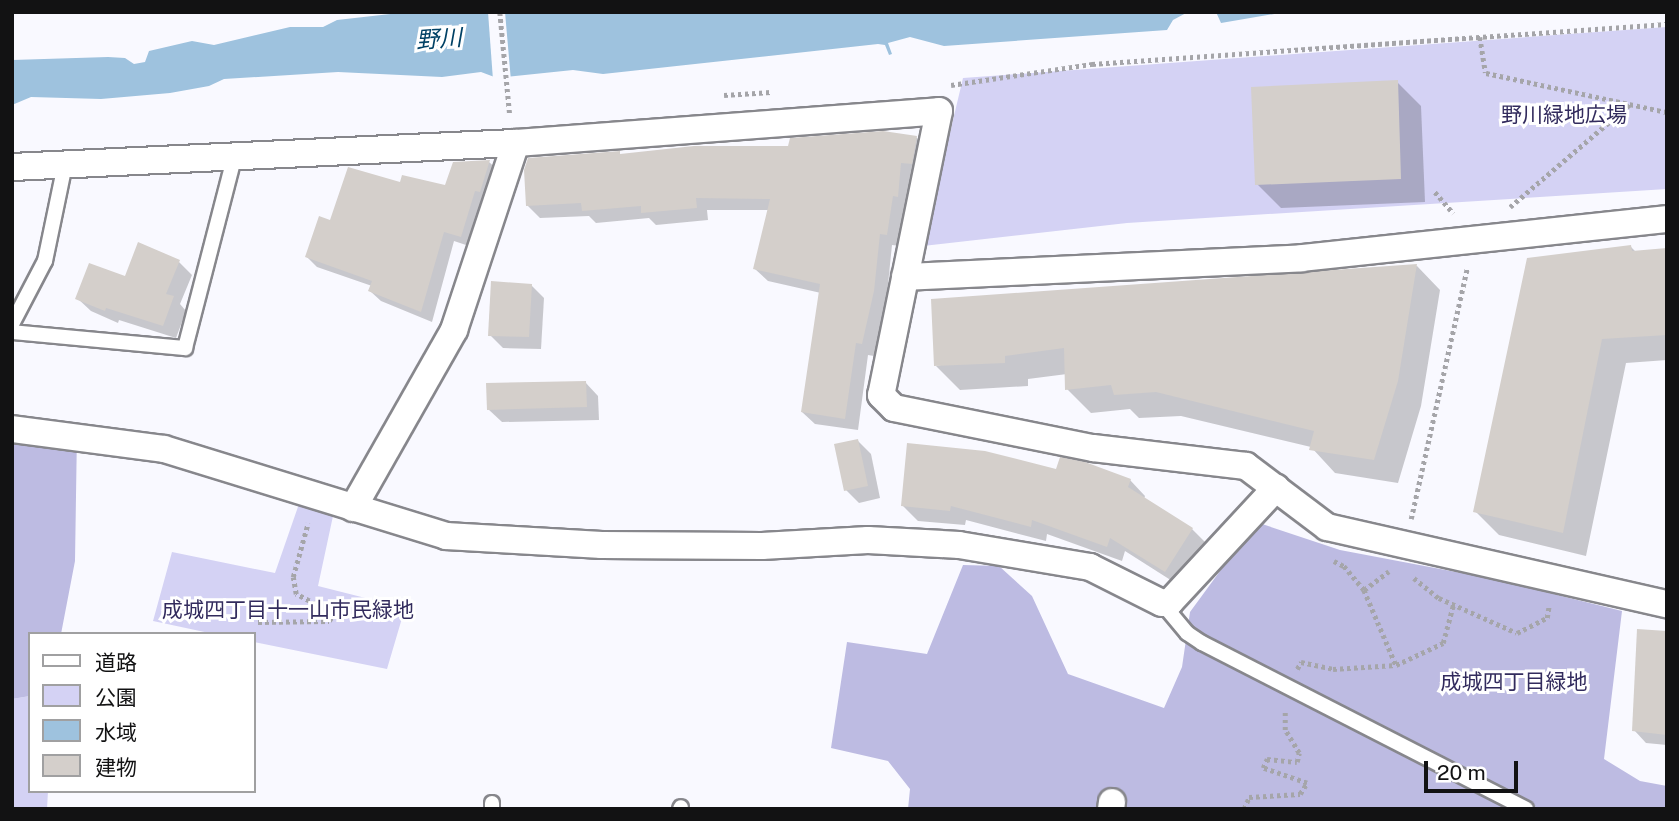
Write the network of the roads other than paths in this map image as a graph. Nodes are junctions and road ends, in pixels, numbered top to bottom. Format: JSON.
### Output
{"nodes":[{"id":1,"x":513,"y":133,"type":"junction"},
{"id":2,"x":234,"y":158,"type":"junction"},
{"id":3,"x":65,"y":164,"type":"junction"},
{"id":4,"x":12,"y":167,"type":"edge"},
{"id":5,"x":1667,"y":219,"type":"edge"},
{"id":6,"x":905,"y":277,"type":"junction"},
{"id":7,"x":12,"y":324,"type":"edge"},
{"id":8,"x":12,"y":332,"type":"edge"},
{"id":9,"x":12,"y":429,"type":"edge"},
{"id":10,"x":1276,"y":488,"type":"junction"},
{"id":11,"x":353,"y":508,"type":"junction"},
{"id":12,"x":1162,"y":603,"type":"junction"},
{"id":13,"x":1667,"y":604,"type":"edge"},
{"id":14,"x":1526,"y":809,"type":"edge"}],
"edges":[{"from":1,"to":2,"type":"street"},
{"from":1,"to":6,"type":"street"},
{"from":1,"to":11,"type":"street"},
{"from":2,"to":3,"type":"street"},
{"from":2,"to":8,"type":"lane"},
{"from":3,"to":4,"type":"street"},
{"from":3,"to":7,"type":"lane"},
{"from":5,"to":6,"type":"street"},
{"from":6,"to":10,"type":"street"},
{"from":9,"to":11,"type":"street"},
{"from":10,"to":12,"type":"street"},
{"from":10,"to":13,"type":"street"},
{"from":11,"to":12,"type":"street"},
{"from":12,"to":14,"type":"lane"}]}
